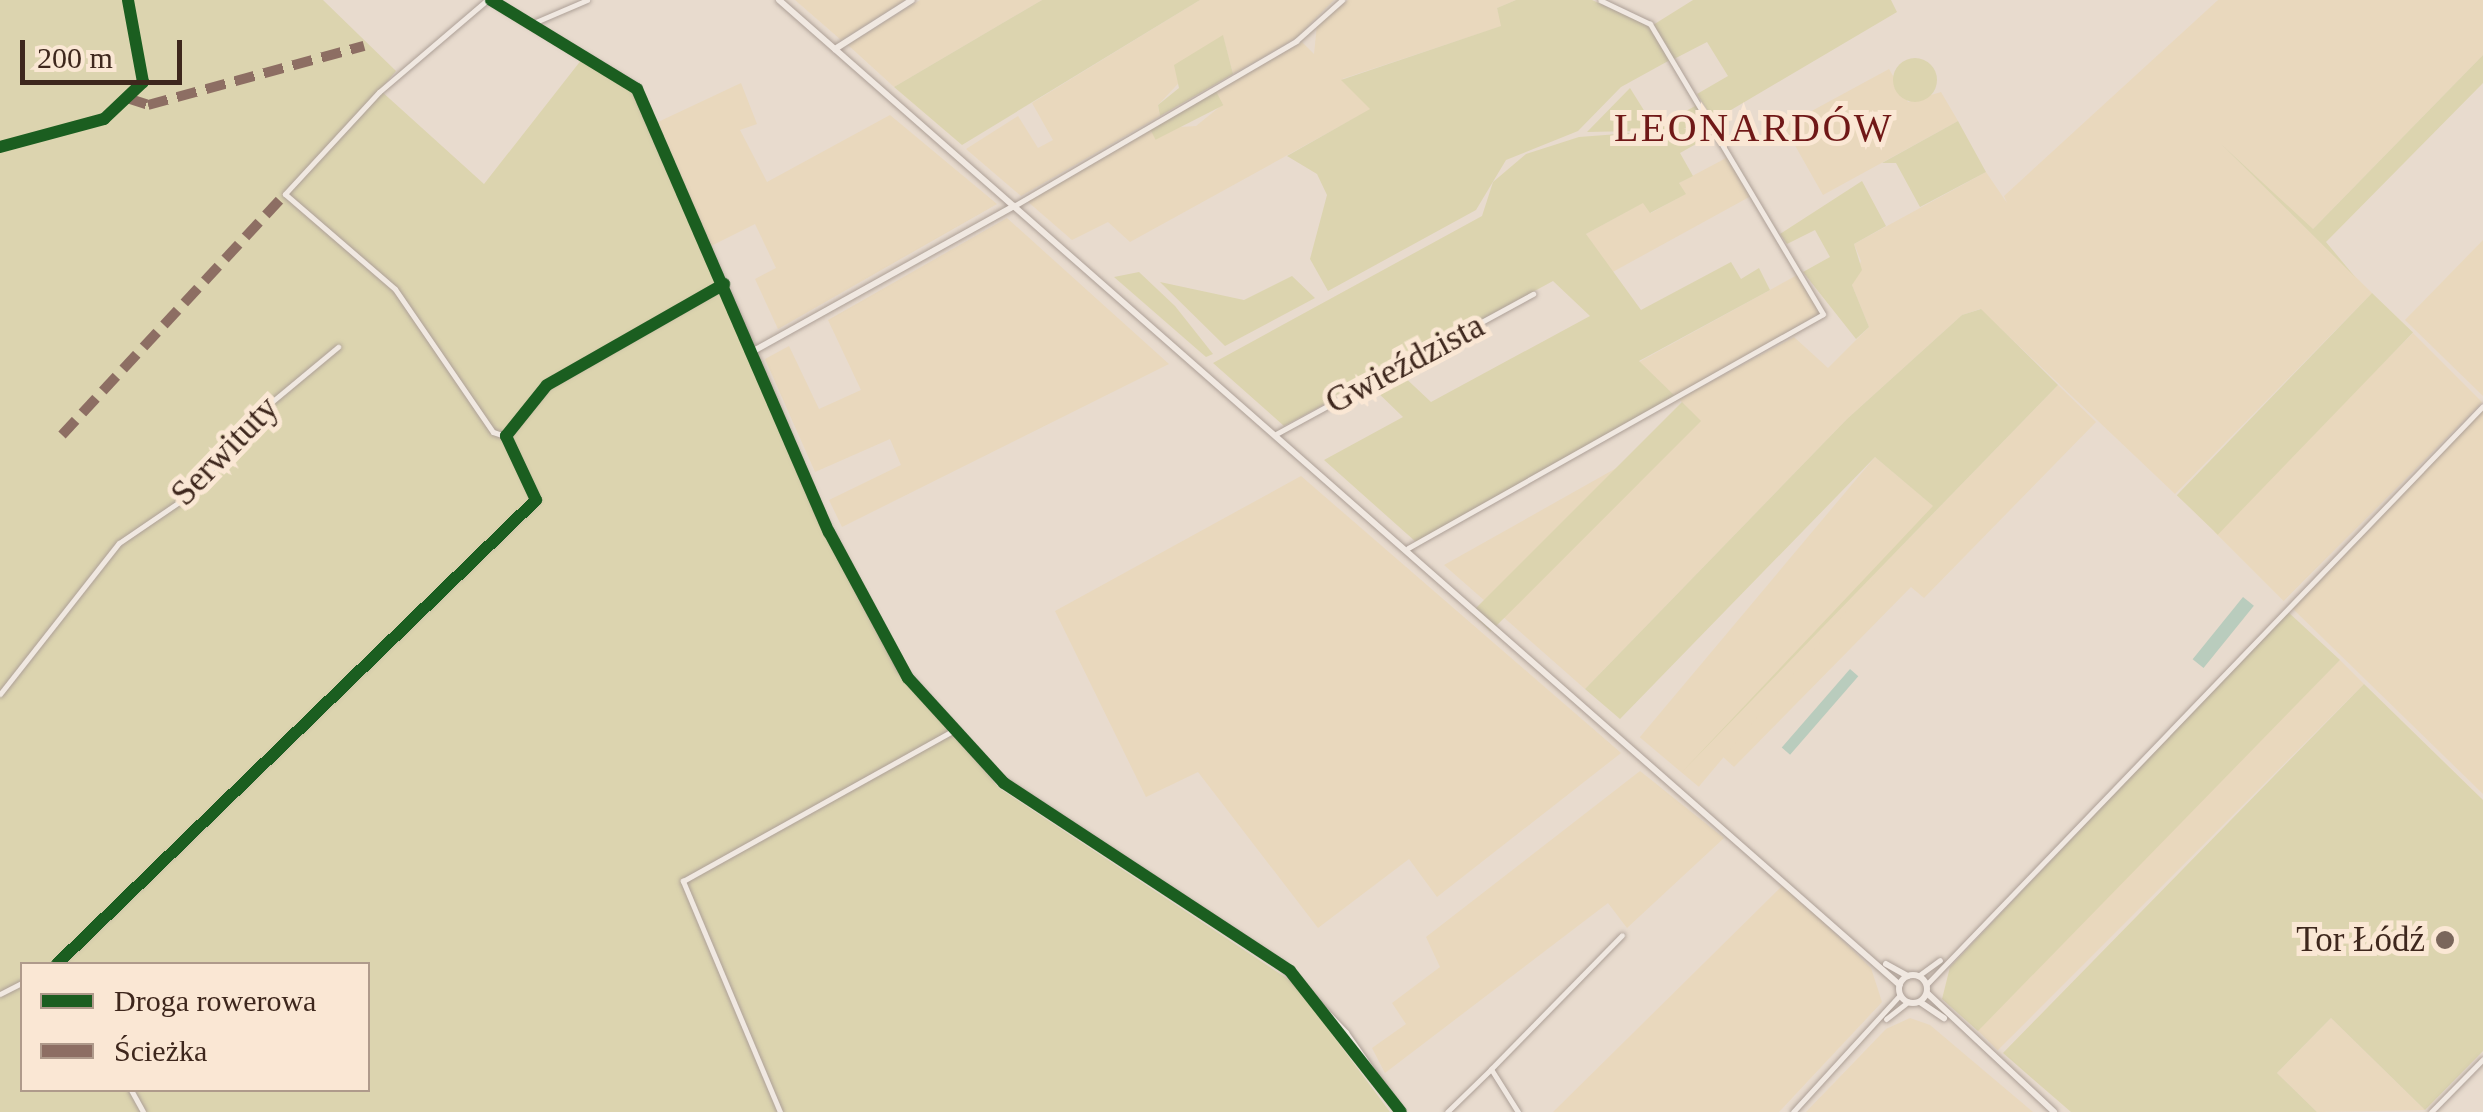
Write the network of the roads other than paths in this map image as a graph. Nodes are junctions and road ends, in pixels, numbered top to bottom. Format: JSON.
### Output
{"nodes":[{"id":1,"x":489,"y":0,"type":"edge"},
{"id":2,"x":587,"y":0,"type":"edge"},
{"id":3,"x":779,"y":0,"type":"edge"},
{"id":4,"x":912,"y":0,"type":"edge"},
{"id":5,"x":1342,"y":0,"type":"edge"},
{"id":6,"x":1600,"y":0,"type":"edge"},
{"id":7,"x":531,"y":24,"type":"junction"},
{"id":8,"x":835,"y":49,"type":"junction"},
{"id":9,"x":1014,"y":206,"type":"junction"},
{"id":10,"x":724,"y":284,"type":"junction"},
{"id":11,"x":1533,"y":294,"type":"dead end"},
{"id":12,"x":338,"y":348,"type":"dead end"},
{"id":13,"x":753,"y":350,"type":"junction"},
{"id":14,"x":2483,"y":406,"type":"edge"},
{"id":15,"x":1276,"y":434,"type":"junction"},
{"id":16,"x":506,"y":436,"type":"junction"},
{"id":17,"x":1408,"y":548,"type":"junction"},
{"id":18,"x":0,"y":694,"type":"edge"},
{"id":19,"x":954,"y":730,"type":"junction"},
{"id":20,"x":1622,"y":936,"type":"dead end"},
{"id":21,"x":1950,"y":951,"type":"junction"},
{"id":22,"x":1873,"y":954,"type":"junction"},
{"id":23,"x":61,"y":962,"type":"edge"},
{"id":24,"x":1908,"y":976,"type":"junction"},
{"id":25,"x":1918,"y":976,"type":"junction"},
{"id":26,"x":1900,"y":985,"type":"junction"},
{"id":27,"x":1927,"y":989,"type":"junction"},
{"id":28,"x":1900,"y":996,"type":"junction"},
{"id":29,"x":1908,"y":1002,"type":"junction"},
{"id":30,"x":1920,"y":1002,"type":"junction"},
{"id":31,"x":1954,"y":1024,"type":"junction"},
{"id":32,"x":1876,"y":1027,"type":"junction"},
{"id":33,"x":2483,"y":1059,"type":"edge"},
{"id":34,"x":1491,"y":1069,"type":"junction"},
{"id":35,"x":780,"y":1112,"type":"edge"},
{"id":36,"x":1401,"y":1112,"type":"edge"},
{"id":37,"x":1447,"y":1112,"type":"edge"},
{"id":38,"x":1518,"y":1112,"type":"edge"},
{"id":39,"x":1794,"y":1112,"type":"edge"},
{"id":40,"x":2054,"y":1112,"type":"edge"},
{"id":41,"x":2431,"y":1112,"type":"edge"}],
"edges":[{"from":1,"to":7,"type":"street"},
{"from":1,"to":16,"type":"street"},
{"from":2,"to":7,"type":"street"},
{"from":3,"to":8,"type":"main road"},
{"from":4,"to":8,"type":"main road"},
{"from":5,"to":9,"type":"street"},
{"from":6,"to":17,"type":"street"},
{"from":7,"to":10,"type":"street"},
{"from":8,"to":9,"type":"main road"},
{"from":9,"to":13,"type":"main road"},
{"from":9,"to":15,"type":"main road"},
{"from":10,"to":13,"type":"street"},
{"from":10,"to":16,"type":"street"},
{"from":11,"to":15,"type":"street","name":"Gwieździsta"},
{"from":12,"to":18,"type":"street","name":"Serwituty"},
{"from":13,"to":19,"type":"main road"},
{"from":14,"to":21,"type":"street"},
{"from":15,"to":17,"type":"main road"},
{"from":16,"to":23,"type":"street"},
{"from":17,"to":22,"type":"main road"},
{"from":19,"to":35,"type":"street"},
{"from":19,"to":36,"type":"main road"},
{"from":20,"to":34,"type":"street"},
{"from":21,"to":25,"type":"street"},
{"from":21,"to":27,"type":"street"},
{"from":22,"to":24,"type":"main road"},
{"from":22,"to":26,"type":"main road"},
{"from":24,"to":25,"type":"main road"},
{"from":24,"to":26,"type":"main road"},
{"from":25,"to":27,"type":"main road"},
{"from":26,"to":28,"type":"main road"},
{"from":27,"to":30,"type":"main road"},
{"from":27,"to":31,"type":"main road"},
{"from":28,"to":29,"type":"main road"},
{"from":28,"to":32,"type":"street"},
{"from":29,"to":30,"type":"main road"},
{"from":29,"to":32,"type":"street"},
{"from":30,"to":31,"type":"main road"},
{"from":31,"to":40,"type":"main road"},
{"from":32,"to":39,"type":"street"},
{"from":33,"to":41,"type":"street"},
{"from":34,"to":37,"type":"street"},
{"from":34,"to":38,"type":"street"}]}
